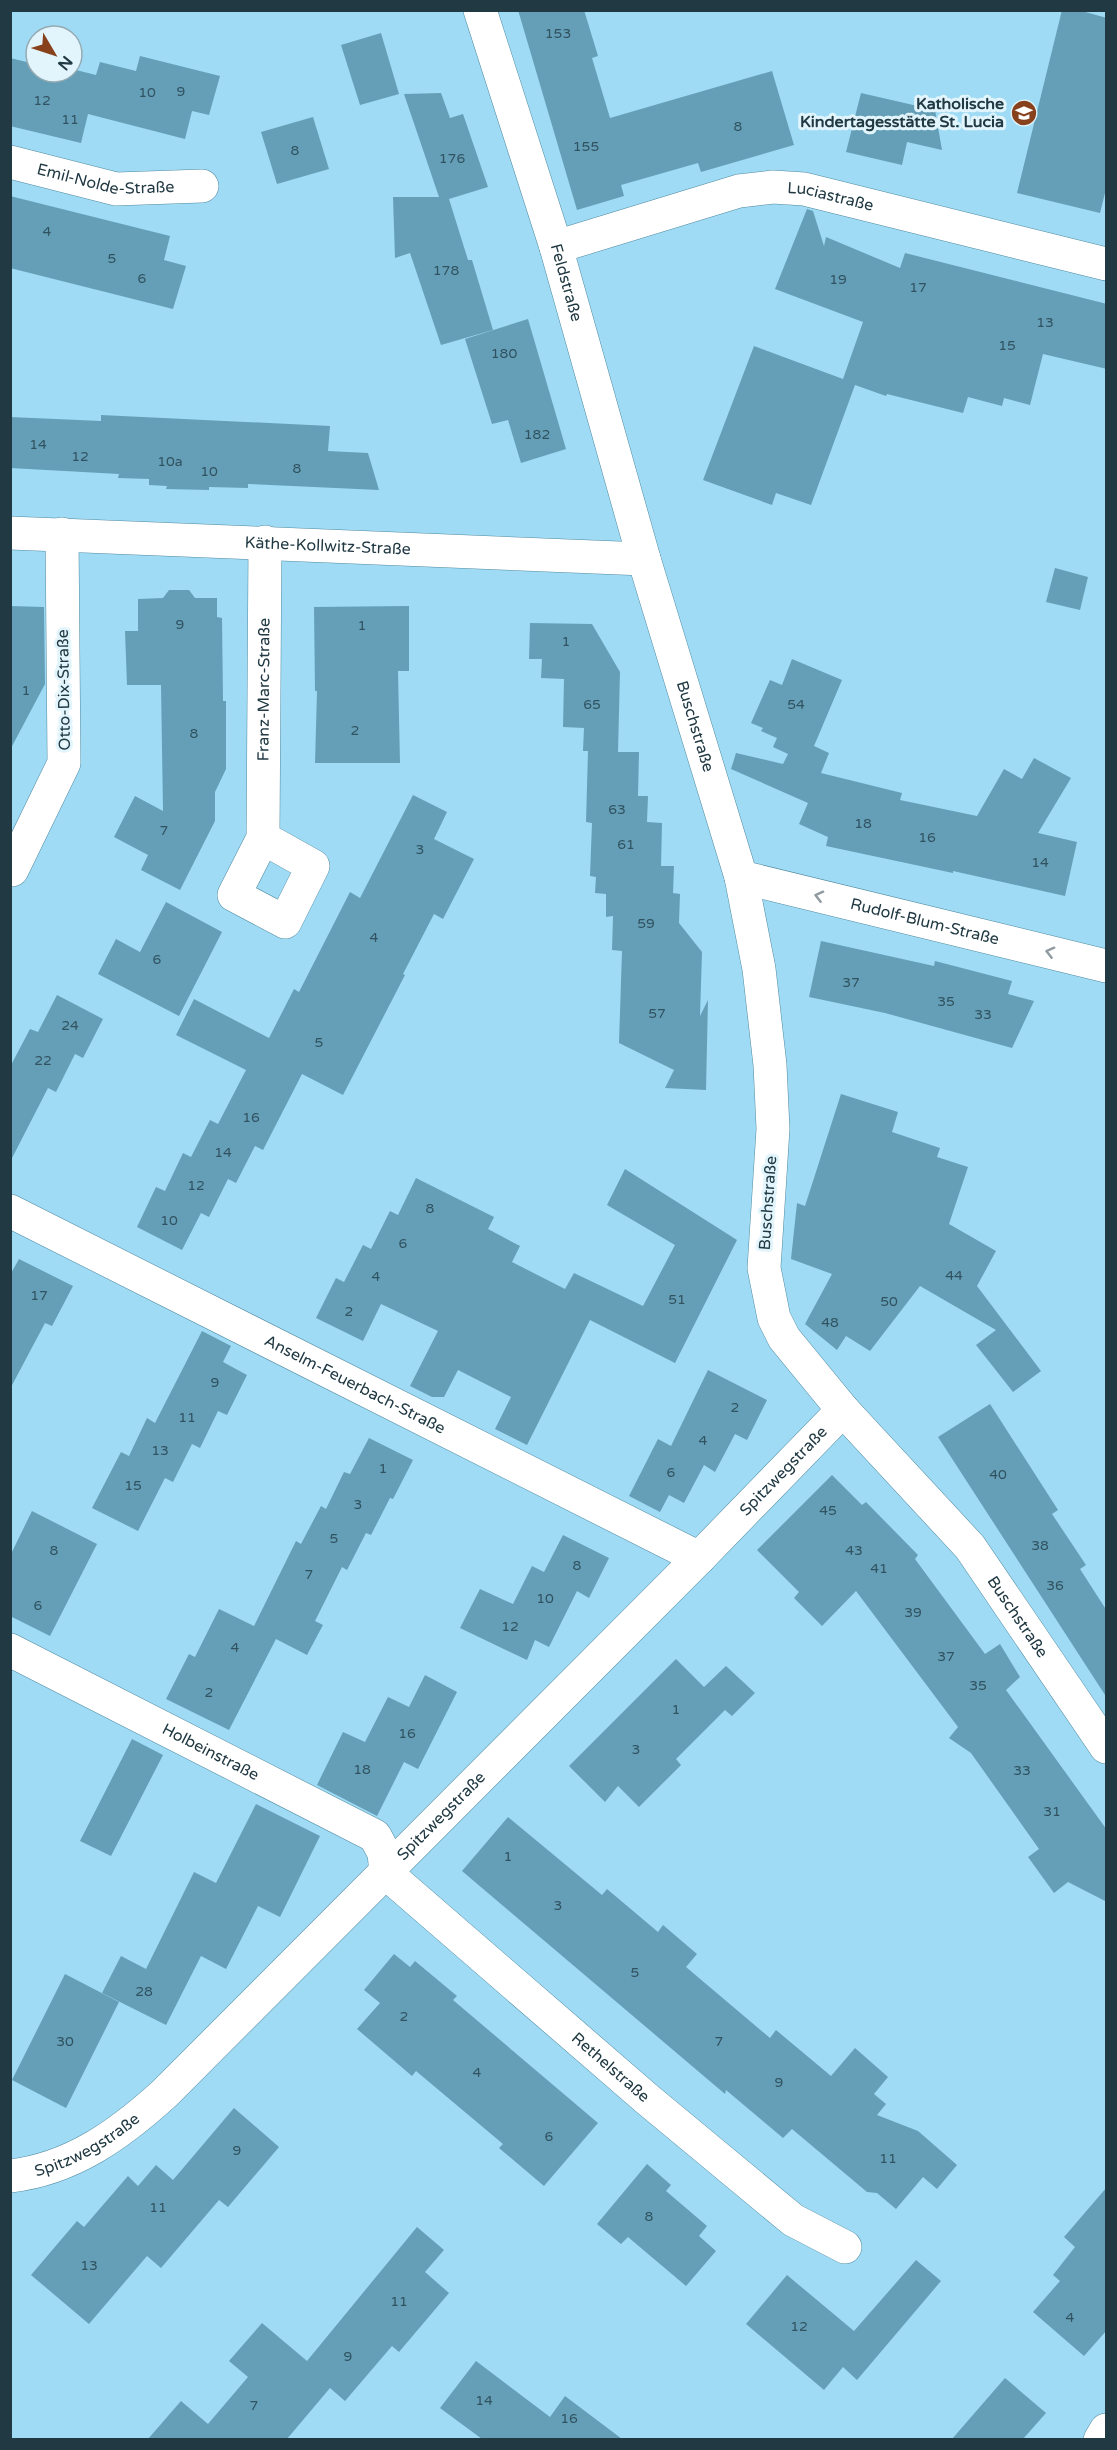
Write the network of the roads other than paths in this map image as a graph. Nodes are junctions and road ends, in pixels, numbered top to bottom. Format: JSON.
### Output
{"nodes":[{"id":1,"x":480,"y":10,"type":"edge"},
{"id":2,"x":10,"y":162,"type":"edge"},
{"id":3,"x":202,"y":186,"type":"dead end"},
{"id":4,"x":556,"y":247,"type":"junction"},
{"id":5,"x":1107,"y":264,"type":"edge"},
{"id":6,"x":10,"y":533,"type":"edge"},
{"id":7,"x":62,"y":534,"type":"junction"},
{"id":8,"x":265,"y":542,"type":"junction"},
{"id":9,"x":644,"y":559,"type":"junction"},
{"id":10,"x":263,"y":838,"type":"dead end"},
{"id":11,"x":12,"y":870,"type":"edge"},
{"id":12,"x":741,"y":878,"type":"junction"},
{"id":13,"x":1107,"y":966,"type":"edge"},
{"id":14,"x":10,"y":1211,"type":"edge"},
{"id":15,"x":843,"y":1410,"type":"junction"},
{"id":16,"x":699,"y":1558,"type":"junction"},
{"id":17,"x":10,"y":1650,"type":"edge"},
{"id":18,"x":1107,"y":1747,"type":"edge"},
{"id":19,"x":386,"y":1873,"type":"junction"},
{"id":20,"x":10,"y":2176,"type":"edge"},
{"id":21,"x":845,"y":2247,"type":"dead end"},
{"id":22,"x":1107,"y":2430,"type":"edge"},
{"id":23,"x":1100,"y":2439,"type":"edge"}],
"edges":[{"from":1,"to":4,"type":"street","name":"Feldstraße"},
{"from":2,"to":3,"type":"street","name":"Emil-Nolde-Straße"},
{"from":4,"to":5,"type":"street","name":"Luciastraße"},
{"from":4,"to":9,"type":"street","name":"Feldstraße"},
{"from":6,"to":7,"type":"street","name":"Käthe-Kollwitz-Straße"},
{"from":7,"to":8,"type":"street","name":"Käthe-Kollwitz-Straße"},
{"from":7,"to":11,"type":"street","name":"Otto-Dix-Straße"},
{"from":8,"to":9,"type":"street","name":"Käthe-Kollwitz-Straße"},
{"from":8,"to":10,"type":"street","name":"Franz-Marc-Straße"},
{"from":9,"to":12,"type":"street","name":"Buschstraße"},
{"from":13,"to":12,"type":"street","name":"Rudolf-Blum-Straße","one_way":true},
{"from":12,"to":15,"type":"street","name":"Buschstraße"},
{"from":14,"to":16,"type":"street","name":"Anselm-Feuerbach-Straße"},
{"from":15,"to":16,"type":"street","name":"Spitzwegstraße"},
{"from":15,"to":18,"type":"street","name":"Buschstraße"},
{"from":16,"to":19,"type":"street","name":"Spitzwegstraße"},
{"from":17,"to":19,"type":"street","name":"Holbeinstraße"},
{"from":19,"to":20,"type":"street","name":"Spitzwegstraße"},
{"from":19,"to":21,"type":"street","name":"Rethelstraße"},
{"from":22,"to":23,"type":"street"}]}
